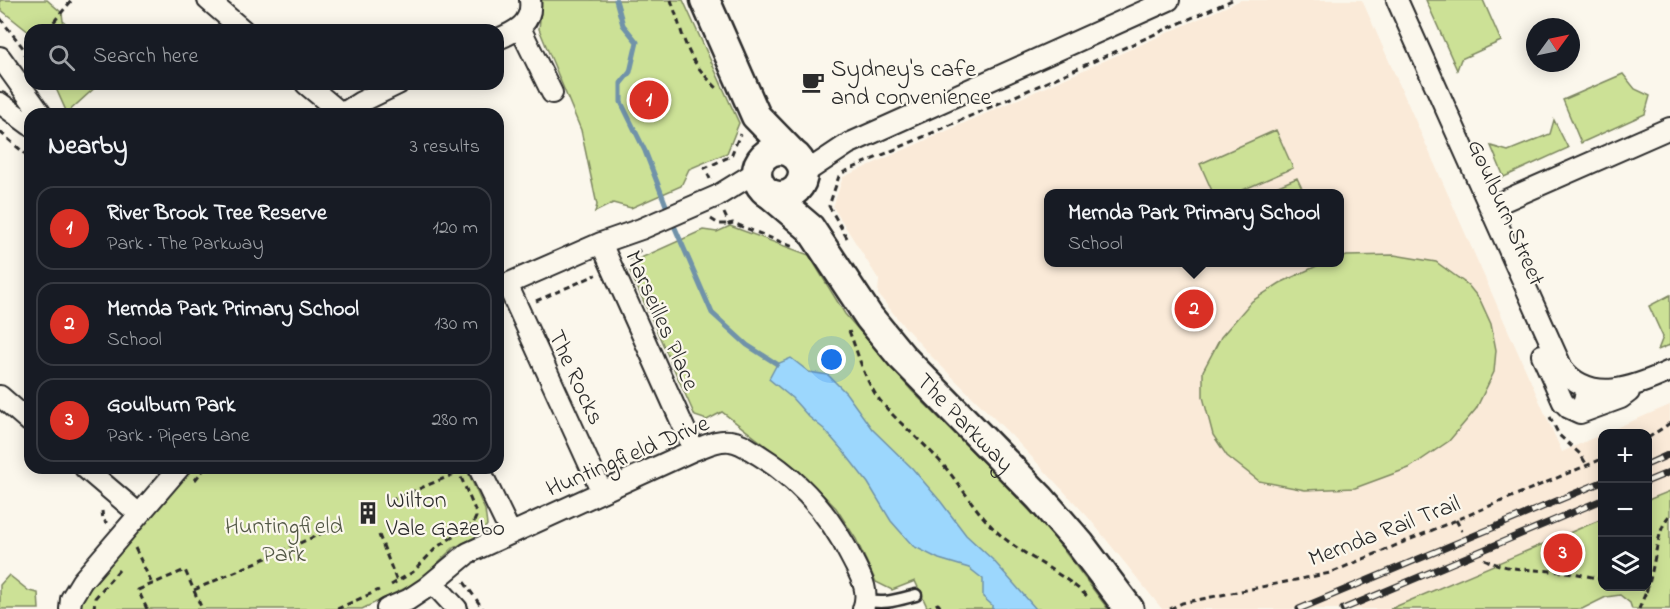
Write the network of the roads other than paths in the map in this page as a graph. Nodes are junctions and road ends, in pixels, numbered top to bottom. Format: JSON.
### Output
{"nodes":[{"id":1,"x":208,"y":0,"type":"edge"},
{"id":2,"x":530,"y":0,"type":"edge"},
{"id":3,"x":705,"y":0,"type":"edge"},
{"id":4,"x":1169,"y":0,"type":"edge"},
{"id":5,"x":1385,"y":0,"type":"edge"},
{"id":6,"x":1397,"y":0,"type":"edge"},
{"id":7,"x":236,"y":24,"type":"edge"},
{"id":8,"x":520,"y":28,"type":"junction"},
{"id":9,"x":504,"y":36,"type":"edge"},
{"id":10,"x":0,"y":57,"type":"edge"},
{"id":11,"x":313,"y":90,"type":"edge"},
{"id":12,"x":386,"y":90,"type":"edge"},
{"id":13,"x":552,"y":93,"type":"dead end"},
{"id":14,"x":0,"y":103,"type":"edge"},
{"id":15,"x":37,"y":108,"type":"edge"},
{"id":16,"x":335,"y":108,"type":"edge"},
{"id":17,"x":352,"y":108,"type":"edge"},
{"id":18,"x":756,"y":116,"type":"junction"},
{"id":19,"x":24,"y":121,"type":"edge"},
{"id":20,"x":1670,"y":128,"type":"edge"},
{"id":21,"x":798,"y":166,"type":"junction"},
{"id":22,"x":762,"y":179,"type":"junction"},
{"id":23,"x":1490,"y":207,"type":"junction"},
{"id":24,"x":810,"y":228,"type":"junction"},
{"id":25,"x":601,"y":243,"type":"junction"},
{"id":26,"x":504,"y":286,"type":"edge"},
{"id":27,"x":504,"y":288,"type":"edge"},
{"id":28,"x":1670,"y":371,"type":"edge"},
{"id":29,"x":1641,"y":384,"type":"junction"},
{"id":30,"x":1588,"y":387,"type":"junction"},
{"id":31,"x":0,"y":396,"type":"edge"},
{"id":32,"x":1580,"y":413,"type":"junction"},
{"id":33,"x":24,"y":417,"type":"edge"},
{"id":34,"x":694,"y":450,"type":"junction"},
{"id":35,"x":92,"y":474,"type":"edge"},
{"id":36,"x":174,"y":474,"type":"edge"},
{"id":37,"x":483,"y":474,"type":"edge"},
{"id":38,"x":602,"y":492,"type":"junction"},
{"id":39,"x":139,"y":514,"type":"junction"},
{"id":40,"x":510,"y":532,"type":"junction"},
{"id":41,"x":433,"y":583,"type":"junction"},
{"id":42,"x":916,"y":595,"type":"dead end"},
{"id":43,"x":864,"y":604,"type":"edge"},
{"id":44,"x":70,"y":609,"type":"edge"},
{"id":45,"x":387,"y":609,"type":"edge"},
{"id":46,"x":457,"y":609,"type":"edge"},
{"id":47,"x":1129,"y":609,"type":"edge"}],
"edges":[{"from":1,"to":7,"type":"street"},
{"from":2,"to":8,"type":"street"},
{"from":3,"to":18,"type":"street"},
{"from":4,"to":21,"type":"street"},
{"from":5,"to":32,"type":"street","name":"Goulburn Street"},
{"from":6,"to":23,"type":"street","name":"Goulburn Street"},
{"from":8,"to":9,"type":"street"},
{"from":8,"to":13,"type":"street"},
{"from":10,"to":15,"type":"street"},
{"from":11,"to":16,"type":"street"},
{"from":12,"to":17,"type":"street"},
{"from":14,"to":19,"type":"street"},
{"from":18,"to":21,"type":"street"},
{"from":18,"to":22,"type":"street"},
{"from":20,"to":23,"type":"street"},
{"from":21,"to":22,"type":"street"},
{"from":21,"to":22,"type":"street"},
{"from":21,"to":24,"type":"street","name":"The Parkway"},
{"from":22,"to":24,"type":"street","name":"The Parkway"},
{"from":22,"to":25,"type":"street"},
{"from":23,"to":30,"type":"street","name":"Goulburn Street"},
{"from":24,"to":47,"type":"street","name":"The Parkway"},
{"from":25,"to":26,"type":"street"},
{"from":25,"to":34,"type":"street","name":"Marseilles Place"},
{"from":27,"to":38,"type":"street","name":"The Rocks"},
{"from":28,"to":29,"type":"street"},
{"from":29,"to":30,"type":"street"},
{"from":29,"to":32,"type":"street"},
{"from":30,"to":32,"type":"street"},
{"from":31,"to":33,"type":"street"},
{"from":34,"to":38,"type":"street","name":"Huntingfield Drive"},
{"from":34,"to":43,"type":"street","name":"Huntingfield Drive"},
{"from":35,"to":39,"type":"street"},
{"from":36,"to":39,"type":"street"},
{"from":37,"to":40,"type":"street"},
{"from":38,"to":40,"type":"street","name":"Huntingfield Drive"},
{"from":39,"to":44,"type":"street"},
{"from":40,"to":41,"type":"street","name":"Huntingfield Drive"},
{"from":41,"to":45,"type":"street","name":"Huntingfield Drive"},
{"from":41,"to":46,"type":"street"},
{"from":42,"to":43,"type":"lane","name":"Huntingfield Drive"}]}
